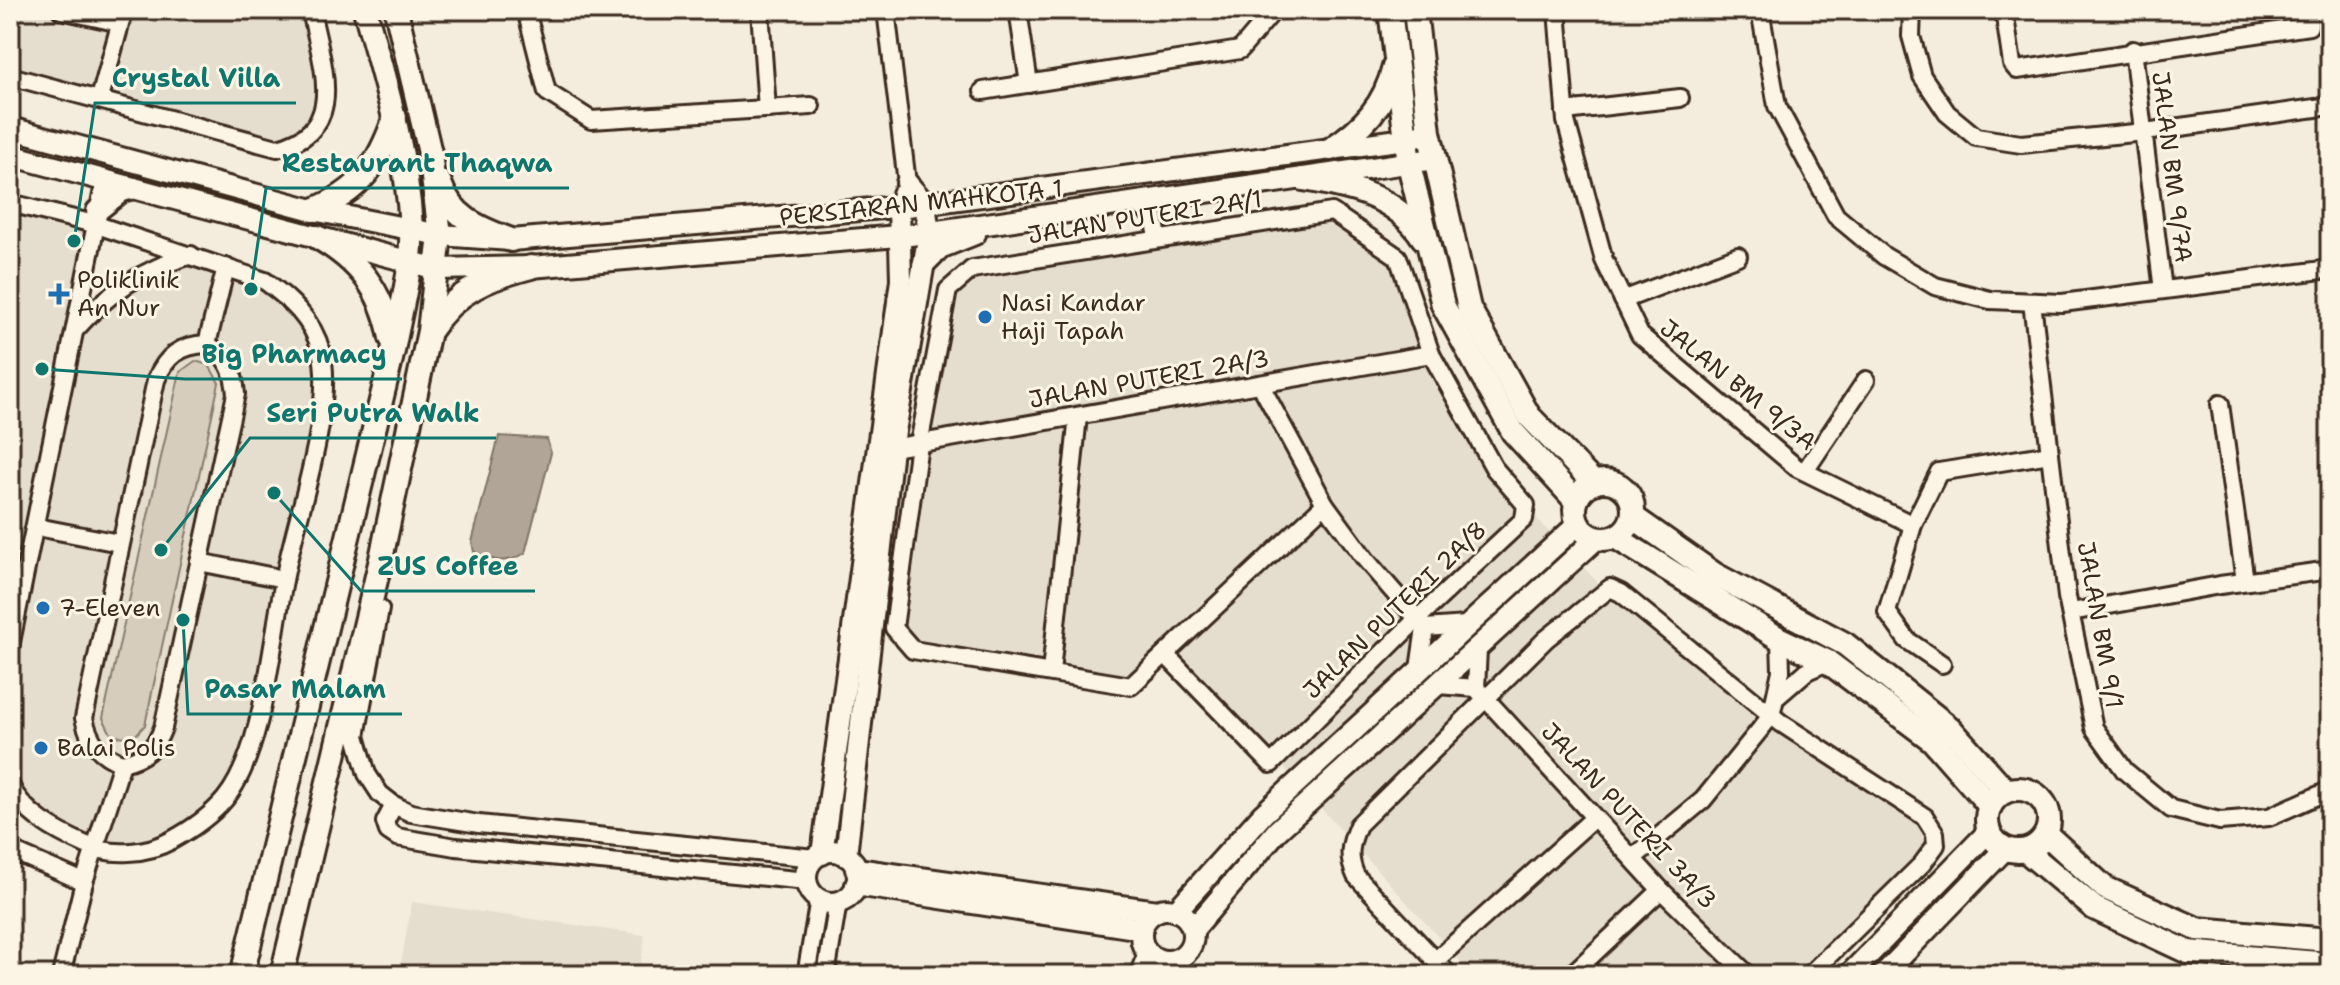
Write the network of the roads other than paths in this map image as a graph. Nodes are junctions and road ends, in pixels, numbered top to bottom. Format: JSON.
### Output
{"nodes":[{"id":1,"x":61,"y":10,"type":"edge"},
{"id":2,"x":311,"y":10,"type":"edge"},
{"id":3,"x":365,"y":10,"type":"edge"},
{"id":4,"x":396,"y":10,"type":"edge"},
{"id":5,"x":526,"y":10,"type":"edge"},
{"id":6,"x":760,"y":10,"type":"edge"},
{"id":7,"x":886,"y":10,"type":"edge"},
{"id":8,"x":1018,"y":10,"type":"edge"},
{"id":9,"x":1274,"y":10,"type":"edge"},
{"id":10,"x":1390,"y":10,"type":"edge"},
{"id":11,"x":1415,"y":10,"type":"edge"},
{"id":12,"x":1557,"y":10,"type":"edge"},
{"id":13,"x":1760,"y":10,"type":"edge"},
{"id":14,"x":1912,"y":10,"type":"edge"},
{"id":15,"x":2004,"y":10,"type":"edge"},
{"id":16,"x":2310,"y":10,"type":"edge"},
{"id":17,"x":122,"y":17,"type":"edge"},
{"id":18,"x":2133,"y":50,"type":"junction"},
{"id":19,"x":1396,"y":58,"type":"junction"},
{"id":20,"x":10,"y":76,"type":"edge"},
{"id":21,"x":1029,"y":84,"type":"junction"},
{"id":22,"x":983,"y":91,"type":"dead end"},
{"id":23,"x":100,"y":98,"type":"junction"},
{"id":24,"x":1680,"y":98,"type":"dead end"},
{"id":25,"x":811,"y":106,"type":"dead end"},
{"id":26,"x":2330,"y":106,"type":"edge"},
{"id":27,"x":767,"y":109,"type":"junction"},
{"id":28,"x":1565,"y":111,"type":"junction"},
{"id":29,"x":395,"y":117,"type":"junction"},
{"id":30,"x":10,"y":128,"type":"edge"},
{"id":31,"x":1429,"y":132,"type":"junction"},
{"id":32,"x":2145,"y":132,"type":"junction"},
{"id":33,"x":1406,"y":139,"type":"junction"},
{"id":34,"x":1331,"y":149,"type":"junction"},
{"id":35,"x":430,"y":153,"type":"junction"},
{"id":36,"x":10,"y":155,"type":"edge"},
{"id":37,"x":1434,"y":159,"type":"junction"},
{"id":38,"x":137,"y":161,"type":"junction"},
{"id":39,"x":1409,"y":164,"type":"junction"},
{"id":40,"x":79,"y":173,"type":"junction"},
{"id":41,"x":1303,"y":179,"type":"junction"},
{"id":42,"x":105,"y":180,"type":"junction"},
{"id":43,"x":907,"y":183,"type":"junction"},
{"id":44,"x":134,"y":188,"type":"junction"},
{"id":45,"x":1185,"y":196,"type":"junction"},
{"id":46,"x":10,"y":203,"type":"edge"},
{"id":47,"x":1135,"y":203,"type":"junction"},
{"id":48,"x":925,"y":204,"type":"junction"},
{"id":49,"x":899,"y":207,"type":"junction"},
{"id":50,"x":313,"y":210,"type":"junction"},
{"id":51,"x":1154,"y":216,"type":"junction"},
{"id":52,"x":96,"y":218,"type":"junction"},
{"id":53,"x":1005,"y":222,"type":"junction"},
{"id":54,"x":411,"y":230,"type":"junction"},
{"id":55,"x":929,"y":233,"type":"junction"},
{"id":56,"x":440,"y":235,"type":"junction"},
{"id":57,"x":902,"y":236,"type":"junction"},
{"id":58,"x":317,"y":237,"type":"junction"},
{"id":59,"x":1158,"y":238,"type":"junction"},
{"id":60,"x":511,"y":240,"type":"junction"},
{"id":61,"x":843,"y":240,"type":"junction"},
{"id":62,"x":1430,"y":249,"type":"junction"},
{"id":63,"x":191,"y":255,"type":"junction"},
{"id":64,"x":1738,"y":256,"type":"dead end"},
{"id":65,"x":408,"y":264,"type":"junction"},
{"id":66,"x":923,"y":265,"type":"junction"},
{"id":67,"x":226,"y":267,"type":"junction"},
{"id":68,"x":531,"y":267,"type":"junction"},
{"id":69,"x":437,"y":269,"type":"junction"},
{"id":70,"x":2330,"y":269,"type":"edge"},
{"id":71,"x":901,"y":274,"type":"junction"},
{"id":72,"x":2163,"y":290,"type":"junction"},
{"id":73,"x":1623,"y":300,"type":"junction"},
{"id":74,"x":2032,"y":302,"type":"junction"},
{"id":75,"x":429,"y":331,"type":"junction"},
{"id":76,"x":74,"y":332,"type":"junction"},
{"id":77,"x":207,"y":344,"type":"junction"},
{"id":78,"x":393,"y":351,"type":"junction"},
{"id":79,"x":1431,"y":354,"type":"junction"},
{"id":80,"x":1866,"y":380,"type":"dead end"},
{"id":81,"x":1260,"y":384,"type":"junction"},
{"id":82,"x":2220,"y":404,"type":"dead end"},
{"id":83,"x":1078,"y":416,"type":"junction"},
{"id":84,"x":919,"y":444,"type":"junction"},
{"id":85,"x":884,"y":450,"type":"junction"},
{"id":86,"x":2050,"y":454,"type":"junction"},
{"id":87,"x":1805,"y":471,"type":"junction"},
{"id":88,"x":1594,"y":483,"type":"junction"},
{"id":89,"x":1576,"y":501,"type":"junction"},
{"id":90,"x":1325,"y":504,"type":"junction"},
{"id":91,"x":1633,"y":517,"type":"junction"},
{"id":92,"x":1578,"y":524,"type":"junction"},
{"id":93,"x":1913,"y":525,"type":"junction"},
{"id":94,"x":37,"y":527,"type":"junction"},
{"id":95,"x":1606,"y":538,"type":"junction"},
{"id":96,"x":119,"y":543,"type":"junction"},
{"id":97,"x":381,"y":559,"type":"junction"},
{"id":98,"x":199,"y":562,"type":"junction"},
{"id":99,"x":2330,"y":570,"type":"edge"},
{"id":100,"x":284,"y":579,"type":"junction"},
{"id":101,"x":2245,"y":581,"type":"junction"},
{"id":102,"x":16,"y":599,"type":"edge"},
{"id":103,"x":2071,"y":612,"type":"junction"},
{"id":104,"x":1421,"y":624,"type":"junction"},
{"id":105,"x":1467,"y":625,"type":"junction"},
{"id":106,"x":1780,"y":639,"type":"junction"},
{"id":107,"x":10,"y":647,"type":"edge"},
{"id":108,"x":1478,"y":649,"type":"junction"},
{"id":109,"x":1165,"y":654,"type":"junction"},
{"id":110,"x":1828,"y":662,"type":"junction"},
{"id":111,"x":1942,"y":664,"type":"dead end"},
{"id":112,"x":1419,"y":669,"type":"junction"},
{"id":113,"x":1051,"y":672,"type":"junction"},
{"id":114,"x":1438,"y":685,"type":"junction"},
{"id":115,"x":1481,"y":693,"type":"junction"},
{"id":116,"x":1778,"y":696,"type":"junction"},
{"id":117,"x":1771,"y":716,"type":"junction"},
{"id":118,"x":122,"y":763,"type":"junction"},
{"id":119,"x":10,"y":785,"type":"edge"},
{"id":120,"x":2330,"y":790,"type":"edge"},
{"id":121,"x":1998,"y":798,"type":"junction"},
{"id":122,"x":394,"y":805,"type":"junction"},
{"id":123,"x":1594,"y":818,"type":"junction"},
{"id":124,"x":1989,"y":831,"type":"junction"},
{"id":125,"x":2046,"y":834,"type":"junction"},
{"id":126,"x":95,"y":849,"type":"junction"},
{"id":127,"x":10,"y":850,"type":"edge"},
{"id":128,"x":2015,"y":850,"type":"junction"},
{"id":129,"x":818,"y":856,"type":"junction"},
{"id":130,"x":1633,"y":858,"type":"junction"},
{"id":131,"x":853,"y":870,"type":"junction"},
{"id":132,"x":807,"y":881,"type":"junction"},
{"id":133,"x":84,"y":882,"type":"junction"},
{"id":134,"x":1661,"y":890,"type":"junction"},
{"id":135,"x":828,"y":901,"type":"junction"},
{"id":136,"x":1167,"y":911,"type":"junction"},
{"id":137,"x":1142,"y":929,"type":"junction"},
{"id":138,"x":1193,"y":930,"type":"junction"},
{"id":139,"x":2330,"y":940,"type":"edge"},
{"id":140,"x":1436,"y":960,"type":"junction"},
{"id":141,"x":1160,"y":963,"type":"edge"},
{"id":142,"x":2330,"y":964,"type":"edge"},
{"id":143,"x":2309,"y":969,"type":"edge"},
{"id":144,"x":61,"y":975,"type":"edge"},
{"id":145,"x":242,"y":975,"type":"edge"},
{"id":146,"x":282,"y":975,"type":"edge"},
{"id":147,"x":806,"y":975,"type":"edge"},
{"id":148,"x":826,"y":975,"type":"edge"},
{"id":149,"x":1140,"y":975,"type":"edge"},
{"id":150,"x":1449,"y":975,"type":"edge"},
{"id":151,"x":1571,"y":975,"type":"edge"},
{"id":152,"x":1748,"y":975,"type":"edge"},
{"id":153,"x":1809,"y":975,"type":"edge"},
{"id":154,"x":1849,"y":975,"type":"edge"},
{"id":155,"x":1883,"y":975,"type":"edge"}],
"edges":[{"from":1,"to":17,"type":"street"},
{"from":2,"to":23,"type":"street"},
{"from":3,"to":29,"type":"main road"},
{"from":4,"to":35,"type":"main road"},
{"from":5,"to":27,"type":"street"},
{"from":6,"to":27,"type":"street"},
{"from":7,"to":43,"type":"street"},
{"from":8,"to":21,"type":"street"},
{"from":9,"to":21,"type":"street"},
{"from":10,"to":19,"type":"main road"},
{"from":11,"to":31,"type":"main road"},
{"from":12,"to":28,"type":"street","name":"JALAN BM 9/3A"},
{"from":13,"to":74,"type":"street"},
{"from":14,"to":32,"type":"street"},
{"from":15,"to":18,"type":"street"},
{"from":16,"to":18,"type":"street"},
{"from":17,"to":23,"type":"street"},
{"from":18,"to":32,"type":"street","name":"JALAN BM 9/7A"},
{"from":19,"to":33,"type":"main road"},
{"from":19,"to":34,"type":"main road"},
{"from":20,"to":23,"type":"street"},
{"from":21,"to":22,"type":"street"},
{"from":24,"to":28,"type":"street"},
{"from":25,"to":27,"type":"street"},
{"from":26,"to":32,"type":"street"},
{"from":28,"to":73,"type":"street","name":"JALAN BM 9/3A"},
{"from":29,"to":50,"type":"main road"},
{"from":29,"to":54,"type":"main road"},
{"from":30,"to":38,"type":"street","name":"PERSIARAN MAHKOTA 1"},
{"from":31,"to":33,"type":"street","name":"PERSIARAN MAHKOTA 1"},
{"from":31,"to":37,"type":"main road"},
{"from":32,"to":72,"type":"street","name":"JALAN BM 9/7A"},
{"from":33,"to":34,"type":"street","name":"PERSIARAN MAHKOTA 1"},
{"from":33,"to":39,"type":"main road"},
{"from":34,"to":48,"type":"street","name":"PERSIARAN MAHKOTA 1"},
{"from":35,"to":56,"type":"main road"},
{"from":35,"to":60,"type":"main road"},
{"from":36,"to":40,"type":"street","name":"PERSIARAN MAHKOTA 1"},
{"from":37,"to":39,"type":"street","name":"PERSIARAN MAHKOTA 1"},
{"from":37,"to":88,"type":"main road"},
{"from":38,"to":42,"type":"street"},
{"from":38,"to":50,"type":"street","name":"PERSIARAN MAHKOTA 1"},
{"from":39,"to":41,"type":"street","name":"PERSIARAN MAHKOTA 1"},
{"from":39,"to":62,"type":"main road"},
{"from":40,"to":42,"type":"street","name":"PERSIARAN MAHKOTA 1"},
{"from":40,"to":52,"type":"street"},
{"from":41,"to":45,"type":"street","name":"PERSIARAN MAHKOTA 1"},
{"from":41,"to":62,"type":"main road"},
{"from":42,"to":44,"type":"street","name":"PERSIARAN MAHKOTA 1"},
{"from":42,"to":52,"type":"street"},
{"from":43,"to":48,"type":"street"},
{"from":43,"to":49,"type":"street"},
{"from":44,"to":52,"type":"street"},
{"from":44,"to":58,"type":"street","name":"PERSIARAN MAHKOTA 1"},
{"from":45,"to":47,"type":"street","name":"PERSIARAN MAHKOTA 1"},
{"from":45,"to":51,"type":"street"},
{"from":46,"to":52,"type":"street"},
{"from":47,"to":51,"type":"street"},
{"from":47,"to":53,"type":"street","name":"PERSIARAN MAHKOTA 1"},
{"from":48,"to":49,"type":"street","name":"PERSIARAN MAHKOTA 1"},
{"from":48,"to":55,"type":"street"},
{"from":49,"to":57,"type":"street"},
{"from":49,"to":60,"type":"street","name":"PERSIARAN MAHKOTA 1"},
{"from":50,"to":54,"type":"street","name":"PERSIARAN MAHKOTA 1"},
{"from":51,"to":59,"type":"street"},
{"from":52,"to":63,"type":"street"},
{"from":52,"to":76,"type":"street"},
{"from":53,"to":55,"type":"street","name":"PERSIARAN MAHKOTA 1"},
{"from":53,"to":66,"type":"street"},
{"from":54,"to":56,"type":"street","name":"PERSIARAN MAHKOTA 1"},
{"from":54,"to":65,"type":"main road"},
{"from":55,"to":57,"type":"street","name":"PERSIARAN MAHKOTA 1"},
{"from":55,"to":66,"type":"street"},
{"from":56,"to":60,"type":"street","name":"PERSIARAN MAHKOTA 1"},
{"from":56,"to":69,"type":"main road"},
{"from":57,"to":61,"type":"street","name":"PERSIARAN MAHKOTA 1"},
{"from":57,"to":71,"type":"street"},
{"from":58,"to":65,"type":"street","name":"PERSIARAN MAHKOTA 1"},
{"from":58,"to":78,"type":"main road"},
{"from":59,"to":79,"type":"street","name":"JALAN PUTERI 2A/1"},
{"from":59,"to":84,"type":"street","name":"JALAN PUTERI 2A/1"},
{"from":61,"to":68,"type":"street","name":"PERSIARAN MAHKOTA 1"},
{"from":61,"to":71,"type":"street"},
{"from":62,"to":89,"type":"main road"},
{"from":63,"to":67,"type":"street"},
{"from":63,"to":76,"type":"street"},
{"from":64,"to":73,"type":"street"},
{"from":65,"to":69,"type":"street","name":"PERSIARAN MAHKOTA 1"},
{"from":65,"to":78,"type":"main road"},
{"from":66,"to":85,"type":"street"},
{"from":67,"to":77,"type":"street"},
{"from":67,"to":100,"type":"street"},
{"from":68,"to":69,"type":"street","name":"PERSIARAN MAHKOTA 1"},
{"from":68,"to":75,"type":"main road"},
{"from":69,"to":75,"type":"main road"},
{"from":70,"to":72,"type":"street"},
{"from":71,"to":85,"type":"street"},
{"from":72,"to":74,"type":"street"},
{"from":73,"to":87,"type":"street","name":"JALAN BM 9/3A"},
{"from":74,"to":86,"type":"street","name":"JALAN BM 9/1"},
{"from":75,"to":97,"type":"main road"},
{"from":76,"to":94,"type":"street"},
{"from":77,"to":96,"type":"street"},
{"from":77,"to":98,"type":"street"},
{"from":78,"to":145,"type":"main road"},
{"from":79,"to":81,"type":"street","name":"JALAN PUTERI 2A/3"},
{"from":79,"to":104,"type":"street","name":"JALAN PUTERI 2A/8"},
{"from":80,"to":87,"type":"street"},
{"from":81,"to":83,"type":"street","name":"JALAN PUTERI 2A/3"},
{"from":81,"to":90,"type":"street"},
{"from":82,"to":101,"type":"street"},
{"from":83,"to":84,"type":"street","name":"JALAN PUTERI 2A/3"},
{"from":83,"to":113,"type":"street"},
{"from":84,"to":85,"type":"street","name":"JALAN PUTERI 2A/3"},
{"from":84,"to":113,"type":"street","name":"JALAN PUTERI 2A/1"},
{"from":85,"to":129,"type":"street"},
{"from":85,"to":131,"type":"street"},
{"from":86,"to":93,"type":"street"},
{"from":86,"to":103,"type":"street","name":"JALAN BM 9/1"},
{"from":87,"to":93,"type":"street","name":"JALAN BM 9/3A"},
{"from":88,"to":89,"type":"main road"},
{"from":88,"to":91,"type":"main road"},
{"from":89,"to":92,"type":"main road"},
{"from":90,"to":104,"type":"street"},
{"from":90,"to":109,"type":"street"},
{"from":91,"to":95,"type":"main road"},
{"from":91,"to":121,"type":"main road"},
{"from":92,"to":95,"type":"main road"},
{"from":92,"to":105,"type":"street"},
{"from":93,"to":111,"type":"street"},
{"from":94,"to":96,"type":"street"},
{"from":94,"to":102,"type":"street"},
{"from":95,"to":106,"type":"main road"},
{"from":95,"to":108,"type":"street"},
{"from":96,"to":118,"type":"street"},
{"from":97,"to":122,"type":"street"},
{"from":97,"to":146,"type":"main road"},
{"from":98,"to":100,"type":"street"},
{"from":98,"to":118,"type":"street"},
{"from":99,"to":101,"type":"street"},
{"from":100,"to":126,"type":"street"},
{"from":101,"to":103,"type":"street"},
{"from":102,"to":107,"type":"street"},
{"from":103,"to":120,"type":"street","name":"JALAN BM 9/1"},
{"from":104,"to":105,"type":"street"},
{"from":104,"to":109,"type":"street","name":"JALAN PUTERI 2A/8"},
{"from":104,"to":112,"type":"street"},
{"from":105,"to":112,"type":"street"},
{"from":106,"to":110,"type":"main road"},
{"from":106,"to":116,"type":"street"},
{"from":108,"to":114,"type":"street"},
{"from":108,"to":115,"type":"street"},
{"from":109,"to":113,"type":"street","name":"JALAN PUTERI 2A/1"},
{"from":110,"to":116,"type":"street"},
{"from":110,"to":121,"type":"main road"},
{"from":112,"to":136,"type":"street"},
{"from":114,"to":115,"type":"street"},
{"from":114,"to":138,"type":"street"},
{"from":115,"to":117,"type":"street"},
{"from":115,"to":123,"type":"street","name":"JALAN PUTERI 3A/3"},
{"from":115,"to":140,"type":"street"},
{"from":116,"to":117,"type":"street"},
{"from":117,"to":130,"type":"street"},
{"from":117,"to":153,"type":"street"},
{"from":118,"to":126,"type":"street"},
{"from":119,"to":126,"type":"street"},
{"from":121,"to":124,"type":"main road"},
{"from":121,"to":125,"type":"main road"},
{"from":122,"to":129,"type":"street"},
{"from":122,"to":132,"type":"street"},
{"from":123,"to":130,"type":"street","name":"JALAN PUTERI 3A/3"},
{"from":123,"to":140,"type":"street"},
{"from":124,"to":128,"type":"main road"},
{"from":124,"to":154,"type":"street"},
{"from":125,"to":128,"type":"main road"},
{"from":125,"to":139,"type":"main road"},
{"from":126,"to":133,"type":"street"},
{"from":127,"to":133,"type":"street"},
{"from":128,"to":143,"type":"main road"},
{"from":128,"to":155,"type":"street"},
{"from":129,"to":131,"type":"street"},
{"from":129,"to":132,"type":"street"},
{"from":130,"to":134,"type":"street","name":"JALAN PUTERI 3A/3"},
{"from":131,"to":135,"type":"street"},
{"from":131,"to":136,"type":"street"},
{"from":131,"to":137,"type":"street"},
{"from":132,"to":135,"type":"street"},
{"from":133,"to":144,"type":"street"},
{"from":134,"to":151,"type":"street"},
{"from":134,"to":152,"type":"street","name":"JALAN PUTERI 3A/3"},
{"from":135,"to":147,"type":"street"},
{"from":135,"to":148,"type":"street"},
{"from":136,"to":137,"type":"street"},
{"from":136,"to":138,"type":"street"},
{"from":137,"to":141,"type":"street"},
{"from":138,"to":141,"type":"street"},
{"from":140,"to":150,"type":"street"},
{"from":141,"to":149,"type":"street"},
{"from":142,"to":143,"type":"main road"}]}
